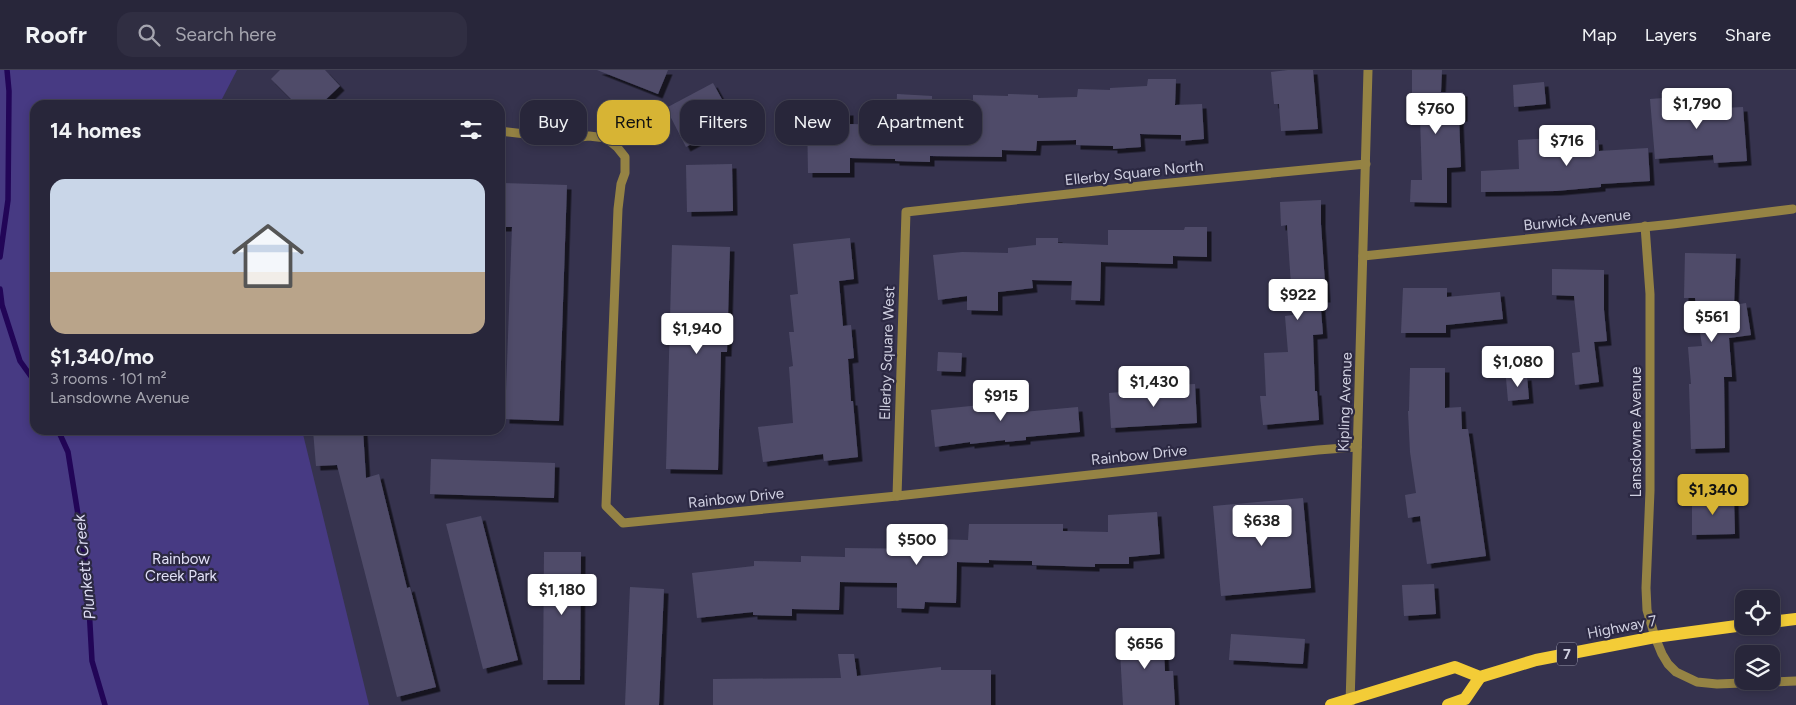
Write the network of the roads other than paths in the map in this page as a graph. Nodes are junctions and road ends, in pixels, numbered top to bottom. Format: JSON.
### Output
{"nodes":[{"id":1,"x":1368,"y":70,"type":"edge"},
{"id":2,"x":505,"y":132,"type":"edge"},
{"id":3,"x":1366,"y":164,"type":"junction"},
{"id":4,"x":1793,"y":209,"type":"dead end"},
{"id":5,"x":906,"y":212,"type":"joint"},
{"id":6,"x":1645,"y":226,"type":"junction"},
{"id":7,"x":1363,"y":256,"type":"junction"},
{"id":8,"x":1357,"y":447,"type":"junction"},
{"id":9,"x":897,"y":496,"type":"junction"},
{"id":10,"x":1796,"y":619,"type":"edge"},
{"id":11,"x":1780,"y":621,"type":"edge"},
{"id":12,"x":1735,"y":626,"type":"edge"},
{"id":13,"x":1656,"y":637,"type":"junction"},
{"id":14,"x":1480,"y":677,"type":"junction"},
{"id":15,"x":1796,"y":681,"type":"edge"},
{"id":16,"x":1350,"y":702,"type":"edge"},
{"id":17,"x":1331,"y":705,"type":"edge"},
{"id":18,"x":1448,"y":705,"type":"edge"}],
"edges":[{"from":1,"to":3,"type":"street","name":"Kipling Avenue"},
{"from":2,"to":9,"type":"street","name":"Rainbow Drive"},
{"from":3,"to":5,"type":"street","name":"Ellerby Square North"},
{"from":3,"to":7,"type":"street","name":"Kipling Avenue"},
{"from":4,"to":6,"type":"street","name":"Burwick Avenue"},
{"from":5,"to":9,"type":"street","name":"Ellerby Square West"},
{"from":6,"to":7,"type":"street","name":"Burwick Avenue"},
{"from":6,"to":13,"type":"street","name":"Lansdowne Avenue"},
{"from":7,"to":8,"type":"street","name":"Kipling Avenue"},
{"from":8,"to":9,"type":"street","name":"Rainbow Drive"},
{"from":8,"to":16,"type":"street","name":"Kipling Avenue"},
{"from":10,"to":11,"type":"main road"},
{"from":12,"to":13,"type":"main road","name":"Highway 7","number":"7"},
{"from":13,"to":14,"type":"main road","name":"Highway 7","number":"7"},
{"from":13,"to":15,"type":"street","name":"Lansdowne Avenue"},
{"from":14,"to":16,"type":"main road"},
{"from":14,"to":18,"type":"main road"},
{"from":16,"to":17,"type":"main road"}]}
